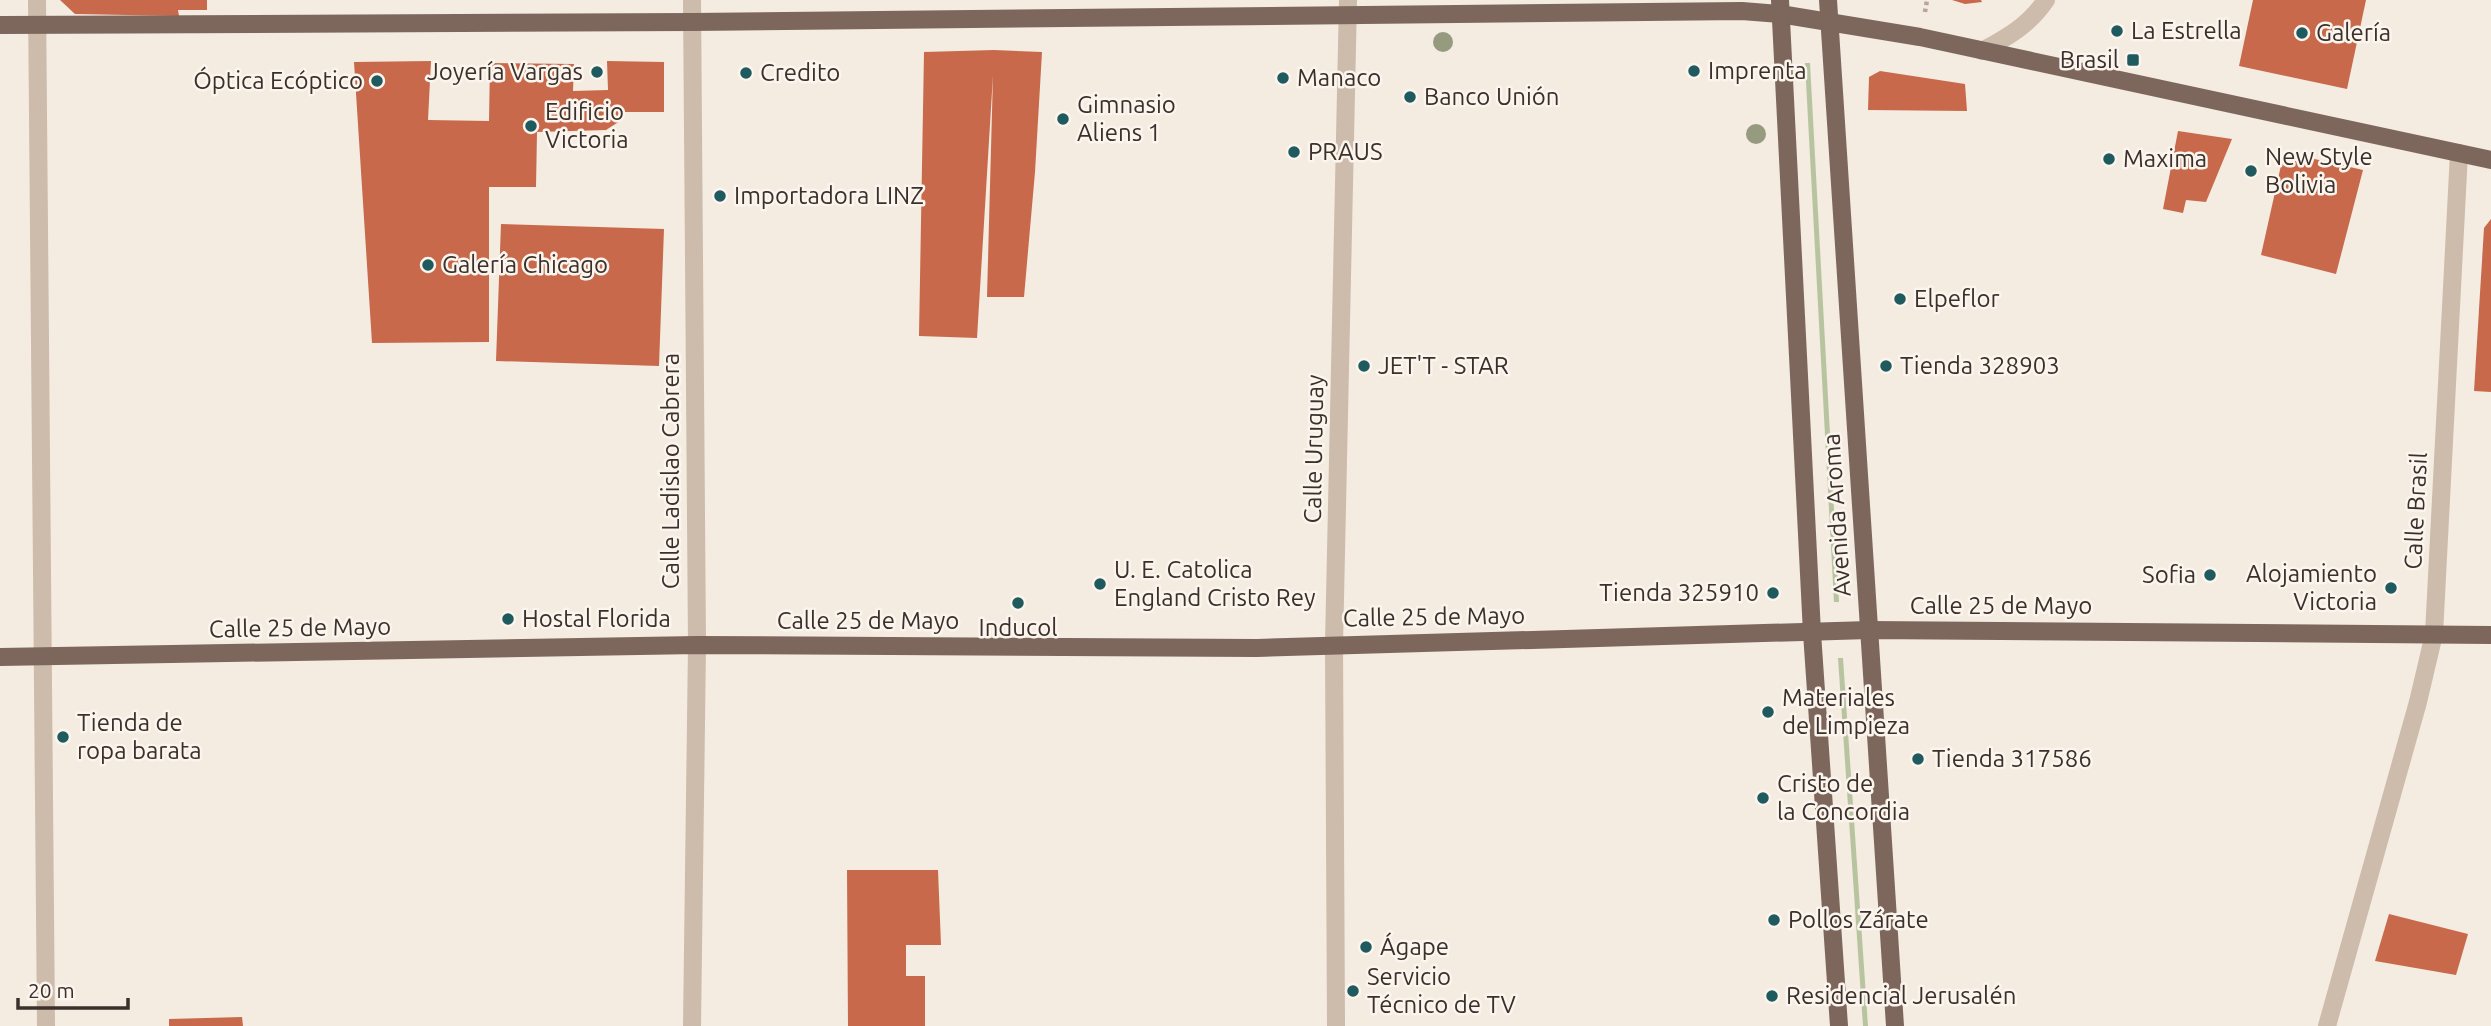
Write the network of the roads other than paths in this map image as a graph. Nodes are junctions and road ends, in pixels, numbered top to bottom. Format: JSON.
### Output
{"nodes":[{"id":1,"x":37,"y":0,"type":"edge"},
{"id":2,"x":692,"y":0,"type":"edge"},
{"id":3,"x":1828,"y":0,"type":"edge"},
{"id":4,"x":2046,"y":0,"type":"edge"},
{"id":5,"x":1348,"y":7,"type":"edge"},
{"id":6,"x":1780,"y":7,"type":"edge"},
{"id":7,"x":692,"y":22,"type":"junction"},
{"id":8,"x":1829,"y":22,"type":"junction"},
{"id":9,"x":0,"y":26,"type":"edge"},
{"id":10,"x":37,"y":26,"type":"junction"},
{"id":11,"x":1982,"y":51,"type":"junction"},
{"id":12,"x":2459,"y":153,"type":"junction"},
{"id":13,"x":2491,"y":160,"type":"edge"},
{"id":14,"x":1869,"y":630,"type":"junction"},
{"id":15,"x":1812,"y":633,"type":"junction"},
{"id":16,"x":2434,"y":634,"type":"junction"},
{"id":17,"x":2491,"y":635,"type":"edge"},
{"id":18,"x":1334,"y":644,"type":"junction"},
{"id":19,"x":697,"y":645,"type":"junction"},
{"id":20,"x":41,"y":656,"type":"junction"},
{"id":21,"x":0,"y":657,"type":"edge"},
{"id":22,"x":46,"y":1026,"type":"edge"},
{"id":23,"x":692,"y":1026,"type":"edge"},
{"id":24,"x":1336,"y":1026,"type":"edge"},
{"id":25,"x":1839,"y":1026,"type":"edge"},
{"id":26,"x":1895,"y":1026,"type":"edge"},
{"id":27,"x":2327,"y":1026,"type":"edge"}],
"edges":[{"from":1,"to":10,"type":"street"},
{"from":2,"to":7,"type":"street","name":"Calle Ladislao Cabrera"},
{"from":3,"to":8,"type":"main road","name":"Avenida Aroma"},
{"from":4,"to":11,"type":"street"},
{"from":5,"to":6,"type":"main road"},
{"from":5,"to":7,"type":"main road"},
{"from":5,"to":18,"type":"street","name":"Calle Uruguay"},
{"from":6,"to":8,"type":"main road"},
{"from":6,"to":15,"type":"main road","name":"Avenida Aroma"},
{"from":7,"to":10,"type":"main road"},
{"from":7,"to":19,"type":"street","name":"Calle Ladislao Cabrera"},
{"from":8,"to":11,"type":"main road"},
{"from":8,"to":14,"type":"main road","name":"Avenida Aroma"},
{"from":9,"to":10,"type":"main road"},
{"from":10,"to":20,"type":"street"},
{"from":11,"to":12,"type":"main road"},
{"from":12,"to":13,"type":"main road"},
{"from":12,"to":16,"type":"street","name":"Calle Brasil"},
{"from":14,"to":15,"type":"main road","name":"Calle 25 de Mayo"},
{"from":14,"to":16,"type":"main road","name":"Calle 25 de Mayo"},
{"from":14,"to":26,"type":"main road","name":"Avenida Aroma"},
{"from":15,"to":18,"type":"main road","name":"Calle 25 de Mayo"},
{"from":15,"to":25,"type":"main road","name":"Avenida Aroma"},
{"from":16,"to":17,"type":"main road","name":"Calle 25 de Mayo"},
{"from":16,"to":27,"type":"street","name":"Calle Brasil"},
{"from":18,"to":19,"type":"main road","name":"Calle 25 de Mayo"},
{"from":18,"to":24,"type":"street","name":"Calle Uruguay"},
{"from":19,"to":20,"type":"main road","name":"Calle 25 de Mayo"},
{"from":19,"to":23,"type":"street","name":"Calle Ladislao Cabrera"},
{"from":20,"to":21,"type":"main road","name":"Calle 25 de Mayo"},
{"from":20,"to":22,"type":"street"}]}
